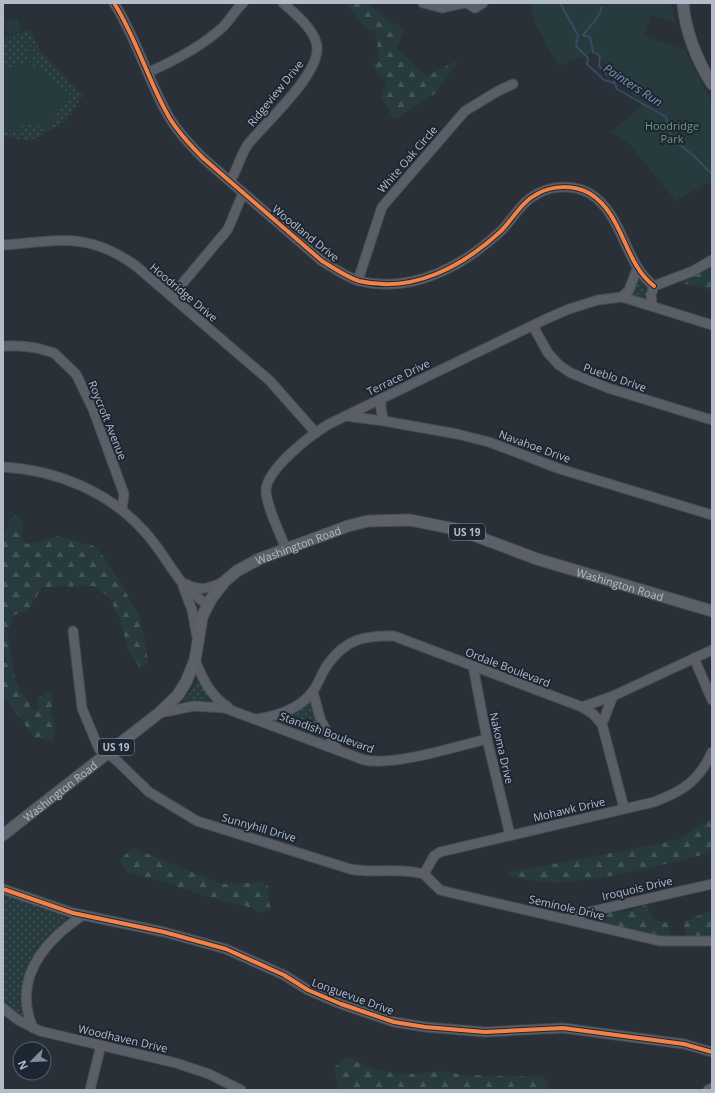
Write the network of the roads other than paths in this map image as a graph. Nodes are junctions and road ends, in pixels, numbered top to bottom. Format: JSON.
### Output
{"nodes":[{"id":1,"x":114,"y":3,"type":"edge"},
{"id":2,"x":243,"y":3,"type":"edge"},
{"id":3,"x":283,"y":3,"type":"edge"},
{"id":4,"x":423,"y":3,"type":"edge"},
{"id":5,"x":464,"y":3,"type":"edge"},
{"id":6,"x":467,"y":3,"type":"edge"},
{"id":7,"x":483,"y":3,"type":"edge"},
{"id":8,"x":683,"y":3,"type":"edge"},
{"id":9,"x":149,"y":72,"type":"junction"},
{"id":10,"x":513,"y":84,"type":"dead end"},
{"id":11,"x":712,"y":84,"type":"edge"},
{"id":12,"x":230,"y":181,"type":"junction"},
{"id":13,"x":243,"y":193,"type":"junction"},
{"id":14,"x":3,"y":245,"type":"edge"},
{"id":15,"x":712,"y":260,"type":"edge"},
{"id":16,"x":637,"y":269,"type":"junction"},
{"id":17,"x":358,"y":280,"type":"junction"},
{"id":18,"x":654,"y":286,"type":"junction"},
{"id":19,"x":172,"y":296,"type":"junction"},
{"id":20,"x":622,"y":297,"type":"junction"},
{"id":21,"x":652,"y":306,"type":"junction"},
{"id":22,"x":712,"y":325,"type":"edge"},
{"id":23,"x":533,"y":326,"type":"junction"},
{"id":24,"x":3,"y":346,"type":"edge"},
{"id":25,"x":381,"y":399,"type":"junction"},
{"id":26,"x":345,"y":416,"type":"junction"},
{"id":27,"x":712,"y":420,"type":"edge"},
{"id":28,"x":384,"y":421,"type":"junction"},
{"id":29,"x":316,"y":433,"type":"junction"},
{"id":30,"x":3,"y":467,"type":"edge"},
{"id":31,"x":122,"y":509,"type":"junction"},
{"id":32,"x":712,"y":515,"type":"edge"},
{"id":33,"x":286,"y":549,"type":"junction"},
{"id":34,"x":181,"y":581,"type":"junction"},
{"id":35,"x":225,"y":581,"type":"junction"},
{"id":36,"x":207,"y":605,"type":"junction"},
{"id":37,"x":712,"y":611,"type":"edge"},
{"id":38,"x":73,"y":631,"type":"dead end"},
{"id":39,"x":197,"y":639,"type":"junction"},
{"id":40,"x":712,"y":650,"type":"edge"},
{"id":41,"x":694,"y":658,"type":"junction"},
{"id":42,"x":195,"y":660,"type":"junction"},
{"id":43,"x":473,"y":666,"type":"junction"},
{"id":44,"x":313,"y":692,"type":"junction"},
{"id":45,"x":613,"y":696,"type":"junction"},
{"id":46,"x":712,"y":700,"type":"edge"},
{"id":47,"x":582,"y":707,"type":"junction"},
{"id":48,"x":232,"y":710,"type":"junction"},
{"id":49,"x":159,"y":713,"type":"junction"},
{"id":50,"x":257,"y":720,"type":"junction"},
{"id":51,"x":602,"y":724,"type":"junction"},
{"id":52,"x":487,"y":739,"type":"junction"},
{"id":53,"x":338,"y":750,"type":"junction"},
{"id":54,"x":712,"y":752,"type":"edge"},
{"id":55,"x":107,"y":754,"type":"junction"},
{"id":56,"x":624,"y":808,"type":"junction"},
{"id":57,"x":4,"y":832,"type":"edge"},
{"id":58,"x":510,"y":835,"type":"junction"},
{"id":59,"x":424,"y":874,"type":"junction"},
{"id":60,"x":712,"y":884,"type":"edge"},
{"id":61,"x":3,"y":889,"type":"edge"},
{"id":62,"x":83,"y":915,"type":"junction"},
{"id":63,"x":567,"y":919,"type":"junction"},
{"id":64,"x":712,"y":941,"type":"edge"},
{"id":65,"x":3,"y":1008,"type":"edge"},
{"id":66,"x":33,"y":1028,"type":"junction"},
{"id":67,"x":101,"y":1045,"type":"junction"},
{"id":68,"x":712,"y":1052,"type":"edge"},
{"id":69,"x":712,"y":1088,"type":"edge"},
{"id":70,"x":90,"y":1090,"type":"edge"},
{"id":71,"x":241,"y":1090,"type":"edge"},
{"id":72,"x":708,"y":1090,"type":"edge"}],
"edges":[{"from":1,"to":9,"type":"street","name":"Woodland Drive"},
{"from":2,"to":9,"type":"street"},
{"from":3,"to":12,"type":"street","name":"Ridgeview Drive"},
{"from":4,"to":5,"type":"street"},
{"from":6,"to":7,"type":"street"},
{"from":8,"to":11,"type":"main road"},
{"from":9,"to":12,"type":"street","name":"Woodland Drive"},
{"from":10,"to":17,"type":"street","name":"White Oak Circle"},
{"from":12,"to":13,"type":"street","name":"Woodland Drive"},
{"from":13,"to":17,"type":"street","name":"Woodland Drive"},
{"from":13,"to":19,"type":"street"},
{"from":14,"to":19,"type":"street","name":"Hoodridge Drive"},
{"from":15,"to":18,"type":"street"},
{"from":16,"to":17,"type":"street","name":"Woodland Drive"},
{"from":16,"to":18,"type":"street","name":"Woodland Drive"},
{"from":16,"to":20,"type":"street"},
{"from":18,"to":21,"type":"street"},
{"from":19,"to":29,"type":"street","name":"Hoodridge Drive"},
{"from":20,"to":21,"type":"street","name":"Terrace Drive"},
{"from":20,"to":23,"type":"street","name":"Terrace Drive"},
{"from":21,"to":22,"type":"street","name":"Terrace Drive"},
{"from":23,"to":25,"type":"street","name":"Terrace Drive"},
{"from":23,"to":27,"type":"street","name":"Pueblo Drive"},
{"from":24,"to":31,"type":"street","name":"Roycroft Avenue"},
{"from":25,"to":26,"type":"street","name":"Terrace Drive"},
{"from":25,"to":28,"type":"street"},
{"from":26,"to":28,"type":"street","name":"Navahoe Drive"},
{"from":26,"to":29,"type":"street","name":"Terrace Drive"},
{"from":28,"to":32,"type":"street","name":"Navahoe Drive"},
{"from":29,"to":33,"type":"street","name":"Terrace Drive"},
{"from":30,"to":31,"type":"street"},
{"from":31,"to":34,"type":"street"},
{"from":33,"to":35,"type":"main road","name":"Washington Road","number":"US 19"},
{"from":33,"to":37,"type":"main road","name":"Washington Road","number":"US 19"},
{"from":34,"to":35,"type":"street"},
{"from":34,"to":36,"type":"street"},
{"from":34,"to":39,"type":"street"},
{"from":35,"to":36,"type":"main road","name":"Washington Road","number":"US 19"},
{"from":36,"to":39,"type":"main road","name":"Washington Road","number":"US 19"},
{"from":38,"to":55,"type":"street","name":"Sunnyhill Drive"},
{"from":39,"to":42,"type":"main road","name":"Washington Road","number":"US 19"},
{"from":40,"to":41,"type":"street"},
{"from":41,"to":45,"type":"street"},
{"from":41,"to":46,"type":"street"},
{"from":42,"to":48,"type":"street"},
{"from":42,"to":49,"type":"main road","name":"Washington Road","number":"US 19"},
{"from":43,"to":44,"type":"street","name":"Ordale Boulevard"},
{"from":43,"to":47,"type":"street","name":"Ordale Boulevard"},
{"from":43,"to":52,"type":"street","name":"Nakoma Drive"},
{"from":44,"to":50,"type":"street","name":"Ordale Boulevard"},
{"from":44,"to":53,"type":"street"},
{"from":45,"to":47,"type":"street"},
{"from":45,"to":51,"type":"street"},
{"from":47,"to":51,"type":"street","name":"Ordale Boulevard"},
{"from":48,"to":49,"type":"street","name":"Standish Boulevard"},
{"from":48,"to":50,"type":"street","name":"Standish Boulevard"},
{"from":49,"to":55,"type":"main road","name":"Washington Road","number":"US 19"},
{"from":50,"to":53,"type":"street","name":"Standish Boulevard"},
{"from":51,"to":56,"type":"street"},
{"from":52,"to":53,"type":"street","name":"Standish Boulevard"},
{"from":52,"to":58,"type":"street","name":"Nakoma Drive"},
{"from":54,"to":56,"type":"street","name":"Mohawk Drive"},
{"from":55,"to":57,"type":"main road","name":"Washington Road","number":"US 19"},
{"from":55,"to":59,"type":"street","name":"Sunnyhill Drive"},
{"from":56,"to":58,"type":"street","name":"Mohawk Drive"},
{"from":58,"to":59,"type":"street","name":"Mohawk Drive"},
{"from":59,"to":63,"type":"street","name":"Seminole Drive"},
{"from":60,"to":63,"type":"street","name":"Iroquois Drive"},
{"from":61,"to":62,"type":"street","name":"Longuevue Drive"},
{"from":62,"to":66,"type":"street"},
{"from":62,"to":68,"type":"street","name":"Longuevue Drive"},
{"from":63,"to":64,"type":"street","name":"Seminole Drive"},
{"from":65,"to":66,"type":"street","name":"Woodhaven Drive"},
{"from":66,"to":67,"type":"street","name":"Woodhaven Drive"},
{"from":67,"to":70,"type":"street"},
{"from":67,"to":71,"type":"street","name":"Woodhaven Drive"},
{"from":69,"to":72,"type":"street"}]}
